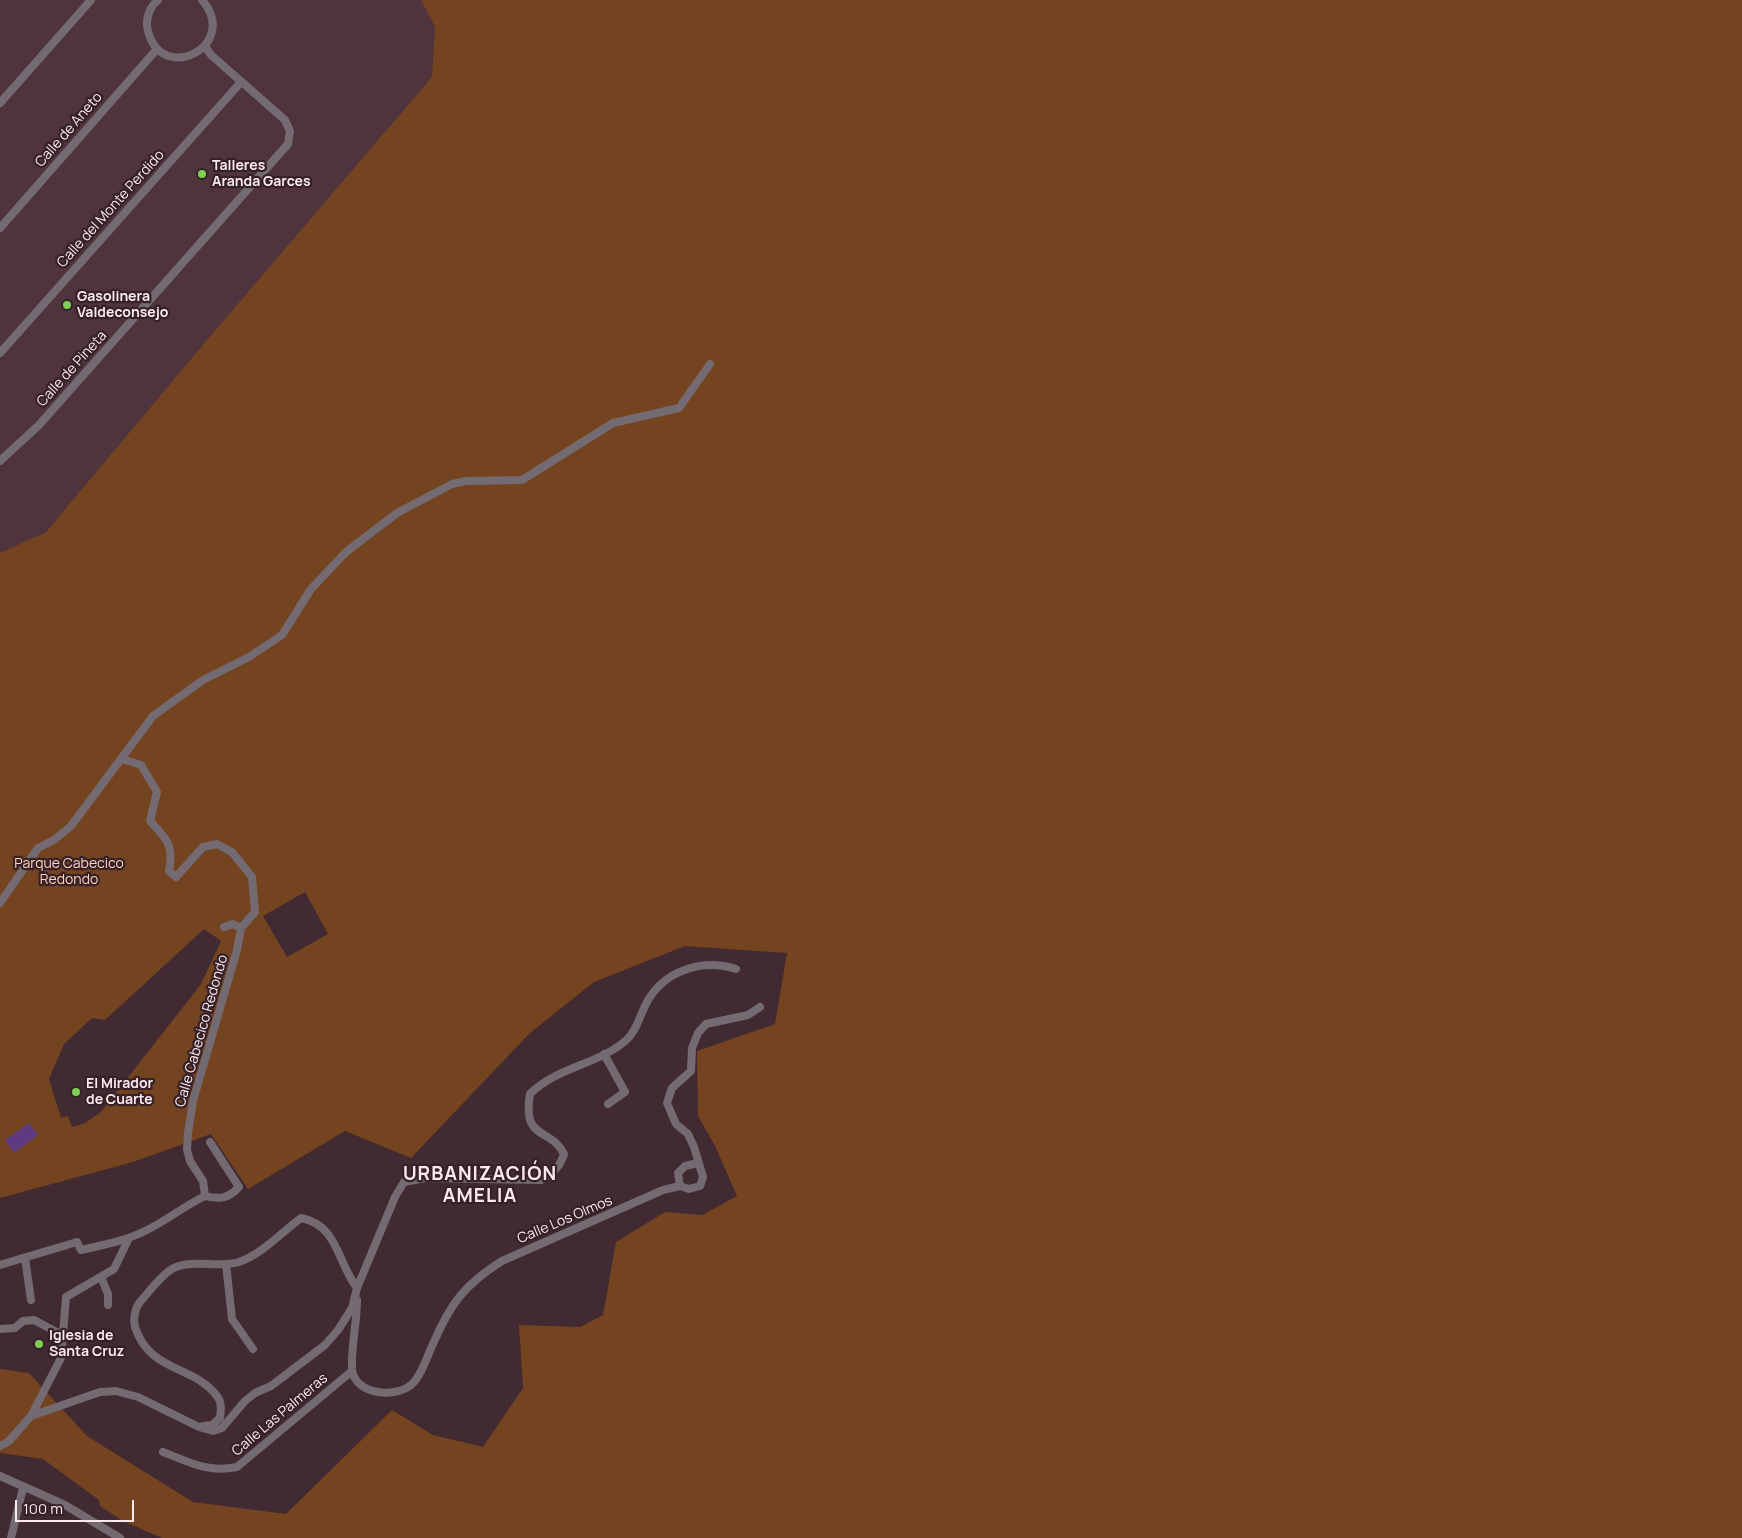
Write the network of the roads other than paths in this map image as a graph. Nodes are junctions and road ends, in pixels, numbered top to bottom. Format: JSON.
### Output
{"nodes":[{"id":1,"x":91,"y":0,"type":"edge"},
{"id":2,"x":202,"y":0,"type":"edge"},
{"id":3,"x":154,"y":1,"type":"edge"},
{"id":4,"x":205,"y":46,"type":"junction"},
{"id":5,"x":157,"y":49,"type":"junction"},
{"id":6,"x":241,"y":82,"type":"junction"},
{"id":7,"x":0,"y":103,"type":"edge"},
{"id":8,"x":0,"y":228,"type":"edge"},
{"id":9,"x":0,"y":353,"type":"edge"},
{"id":10,"x":710,"y":364,"type":"dead end"},
{"id":11,"x":0,"y":461,"type":"edge"},
{"id":12,"x":122,"y":758,"type":"junction"},
{"id":13,"x":0,"y":903,"type":"edge"},
{"id":14,"x":224,"y":927,"type":"dead end"},
{"id":15,"x":241,"y":928,"type":"junction"},
{"id":16,"x":736,"y":970,"type":"dead end"},
{"id":17,"x":760,"y":1007,"type":"dead end"},
{"id":18,"x":604,"y":1054,"type":"junction"},
{"id":19,"x":608,"y":1104,"type":"dead end"},
{"id":20,"x":210,"y":1142,"type":"dead end"},
{"id":21,"x":698,"y":1163,"type":"junction"},
{"id":22,"x":680,"y":1186,"type":"junction"},
{"id":23,"x":205,"y":1196,"type":"junction"},
{"id":24,"x":129,"y":1238,"type":"junction"},
{"id":25,"x":26,"y":1258,"type":"junction"},
{"id":26,"x":226,"y":1264,"type":"junction"},
{"id":27,"x":0,"y":1265,"type":"edge"},
{"id":28,"x":101,"y":1278,"type":"junction"},
{"id":29,"x":357,"y":1288,"type":"junction"},
{"id":30,"x":31,"y":1300,"type":"dead end"},
{"id":31,"x":108,"y":1305,"type":"dead end"},
{"id":32,"x":0,"y":1329,"type":"edge"},
{"id":33,"x":62,"y":1335,"type":"junction"},
{"id":34,"x":253,"y":1349,"type":"dead end"},
{"id":35,"x":352,"y":1371,"type":"junction"},
{"id":36,"x":30,"y":1416,"type":"junction"},
{"id":37,"x":199,"y":1427,"type":"junction"},
{"id":38,"x":0,"y":1446,"type":"edge"},
{"id":39,"x":162,"y":1452,"type":"dead end"},
{"id":40,"x":0,"y":1476,"type":"edge"},
{"id":41,"x":23,"y":1488,"type":"junction"},
{"id":42,"x":11,"y":1538,"type":"edge"},
{"id":43,"x":120,"y":1538,"type":"edge"}],
"edges":[{"from":1,"to":7,"type":"street"},
{"from":2,"to":4,"type":"street"},
{"from":3,"to":5,"type":"street"},
{"from":4,"to":5,"type":"street"},
{"from":4,"to":6,"type":"street","name":"Calle de Pineta"},
{"from":5,"to":8,"type":"street","name":"Calle de Aneto"},
{"from":6,"to":9,"type":"street","name":"Calle del Monte Perdido"},
{"from":6,"to":11,"type":"street","name":"Calle de Pineta"},
{"from":10,"to":12,"type":"street"},
{"from":12,"to":13,"type":"street"},
{"from":12,"to":15,"type":"street","name":"Calle Cabecico Redondo"},
{"from":14,"to":15,"type":"street"},
{"from":15,"to":23,"type":"street","name":"Calle Cabecico Redondo"},
{"from":16,"to":18,"type":"street"},
{"from":17,"to":21,"type":"street","name":"Calle Los Olmos"},
{"from":18,"to":19,"type":"street"},
{"from":18,"to":29,"type":"street"},
{"from":20,"to":23,"type":"street"},
{"from":21,"to":22,"type":"street"},
{"from":21,"to":22,"type":"street","name":"Calle Los Olmos"},
{"from":22,"to":35,"type":"street","name":"Calle Los Olmos"},
{"from":23,"to":24,"type":"street"},
{"from":24,"to":25,"type":"street"},
{"from":24,"to":28,"type":"street"},
{"from":25,"to":27,"type":"street"},
{"from":25,"to":30,"type":"street"},
{"from":26,"to":29,"type":"street"},
{"from":26,"to":34,"type":"street"},
{"from":26,"to":37,"type":"street"},
{"from":28,"to":31,"type":"street"},
{"from":28,"to":33,"type":"street"},
{"from":29,"to":35,"type":"street"},
{"from":29,"to":37,"type":"street"},
{"from":32,"to":33,"type":"street"},
{"from":33,"to":36,"type":"street"},
{"from":35,"to":39,"type":"street","name":"Calle Las Palmeras"},
{"from":36,"to":37,"type":"street"},
{"from":36,"to":38,"type":"street"},
{"from":40,"to":41,"type":"street"},
{"from":41,"to":42,"type":"street"},
{"from":41,"to":43,"type":"street"}]}
